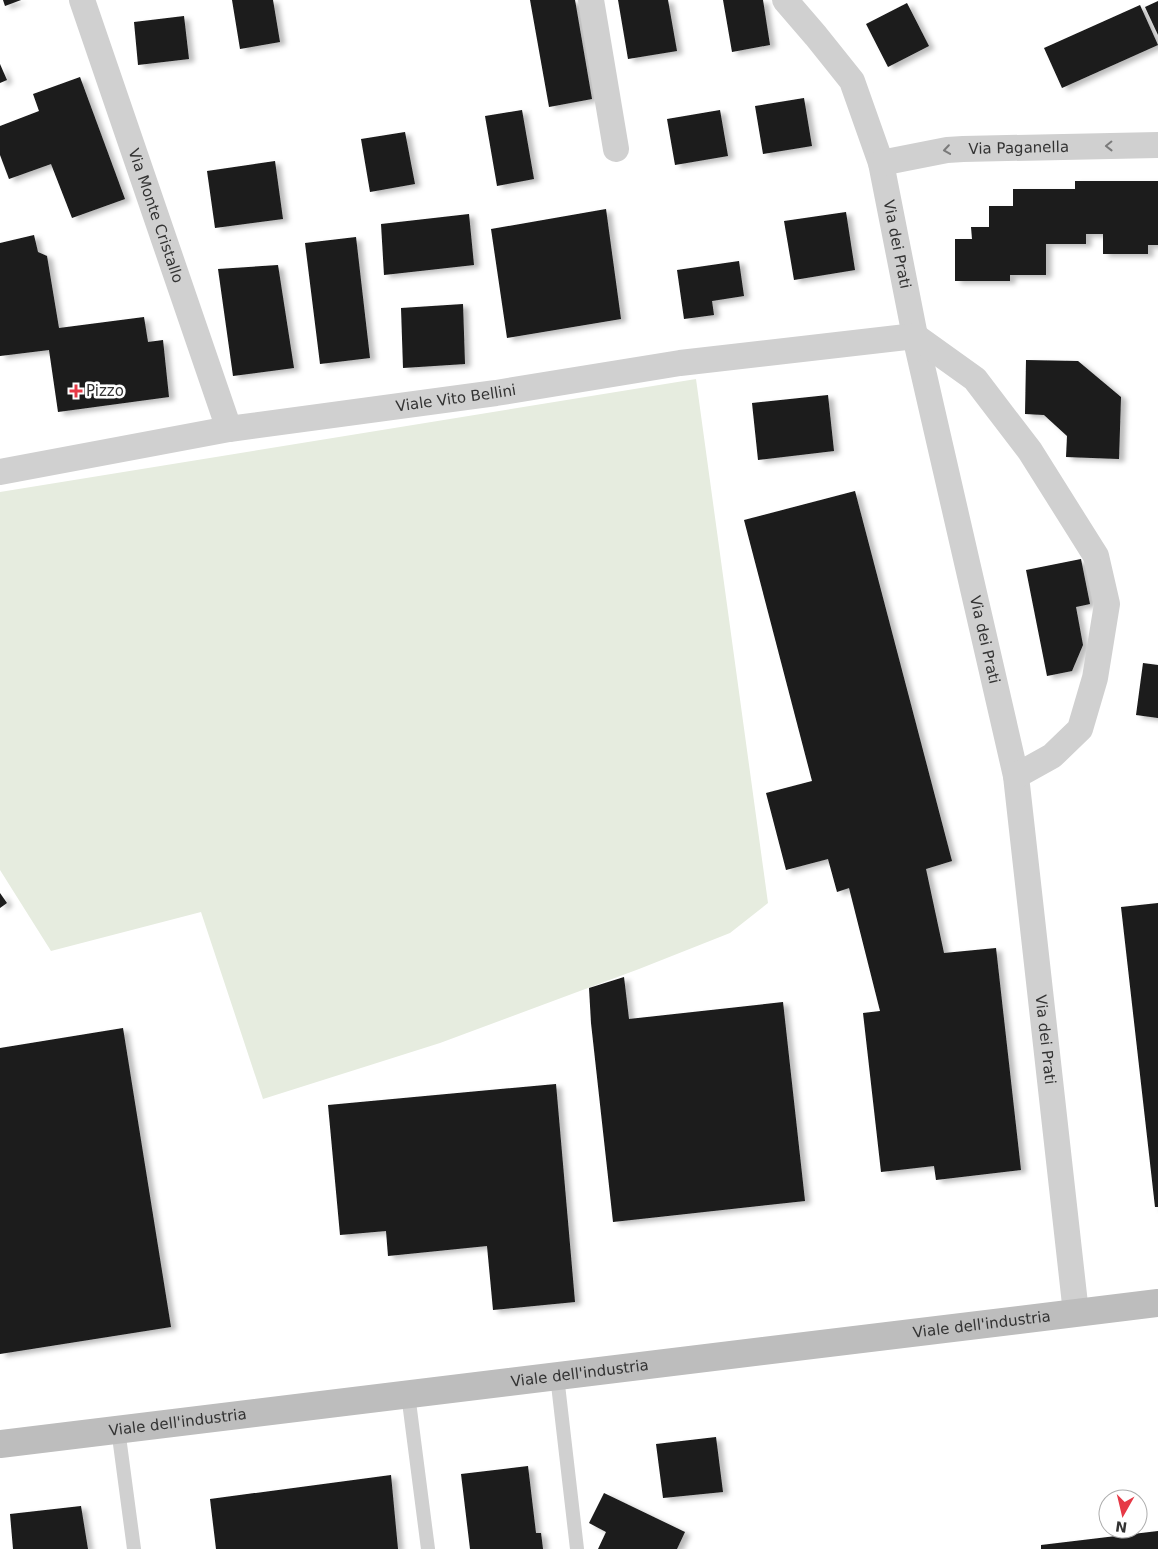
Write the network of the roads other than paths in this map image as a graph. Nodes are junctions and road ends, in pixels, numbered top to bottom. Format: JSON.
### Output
{"nodes":[{"id":1,"x":82,"y":0,"type":"edge"},
{"id":2,"x":591,"y":0,"type":"edge"},
{"id":3,"x":785,"y":0,"type":"edge"},
{"id":4,"x":1158,"y":145,"type":"edge"},
{"id":5,"x":616,"y":149,"type":"dead end"},
{"id":6,"x":881,"y":163,"type":"junction"},
{"id":7,"x":915,"y":336,"type":"junction"},
{"id":8,"x":229,"y":429,"type":"junction"},
{"id":9,"x":0,"y":472,"type":"edge"},
{"id":10,"x":1016,"y":776,"type":"junction"},
{"id":11,"x":1158,"y":1303,"type":"edge"},
{"id":12,"x":1076,"y":1313,"type":"junction"},
{"id":13,"x":557,"y":1376,"type":"junction"},
{"id":14,"x":408,"y":1394,"type":"junction"},
{"id":15,"x":118,"y":1429,"type":"junction"},
{"id":16,"x":0,"y":1444,"type":"edge"},
{"id":17,"x":134,"y":1549,"type":"edge"},
{"id":18,"x":428,"y":1549,"type":"edge"},
{"id":19,"x":577,"y":1549,"type":"edge"}],
"edges":[{"from":1,"to":8,"type":"street","name":"Via Monte Cristallo"},
{"from":2,"to":5,"type":"street"},
{"from":3,"to":6,"type":"street","name":"Via dei Prati"},
{"from":4,"to":6,"type":"street","name":"Via Paganella","one_way":true},
{"from":6,"to":7,"type":"street","name":"Via dei Prati"},
{"from":7,"to":8,"type":"street","name":"Viale Vito Bellini"},
{"from":7,"to":10,"type":"street","name":"Via dei Prati"},
{"from":7,"to":10,"type":"street"},
{"from":8,"to":9,"type":"street","name":"Viale Vito Bellini"},
{"from":10,"to":12,"type":"street","name":"Via dei Prati"},
{"from":11,"to":12,"type":"street","name":"Viale dell'industria"},
{"from":12,"to":13,"type":"street","name":"Viale dell'industria"},
{"from":13,"to":14,"type":"street","name":"Viale dell'industria"},
{"from":13,"to":19,"type":"lane"},
{"from":14,"to":15,"type":"street","name":"Viale dell'industria"},
{"from":14,"to":18,"type":"lane"},
{"from":15,"to":16,"type":"street","name":"Viale dell'industria"},
{"from":15,"to":17,"type":"lane"}]}
